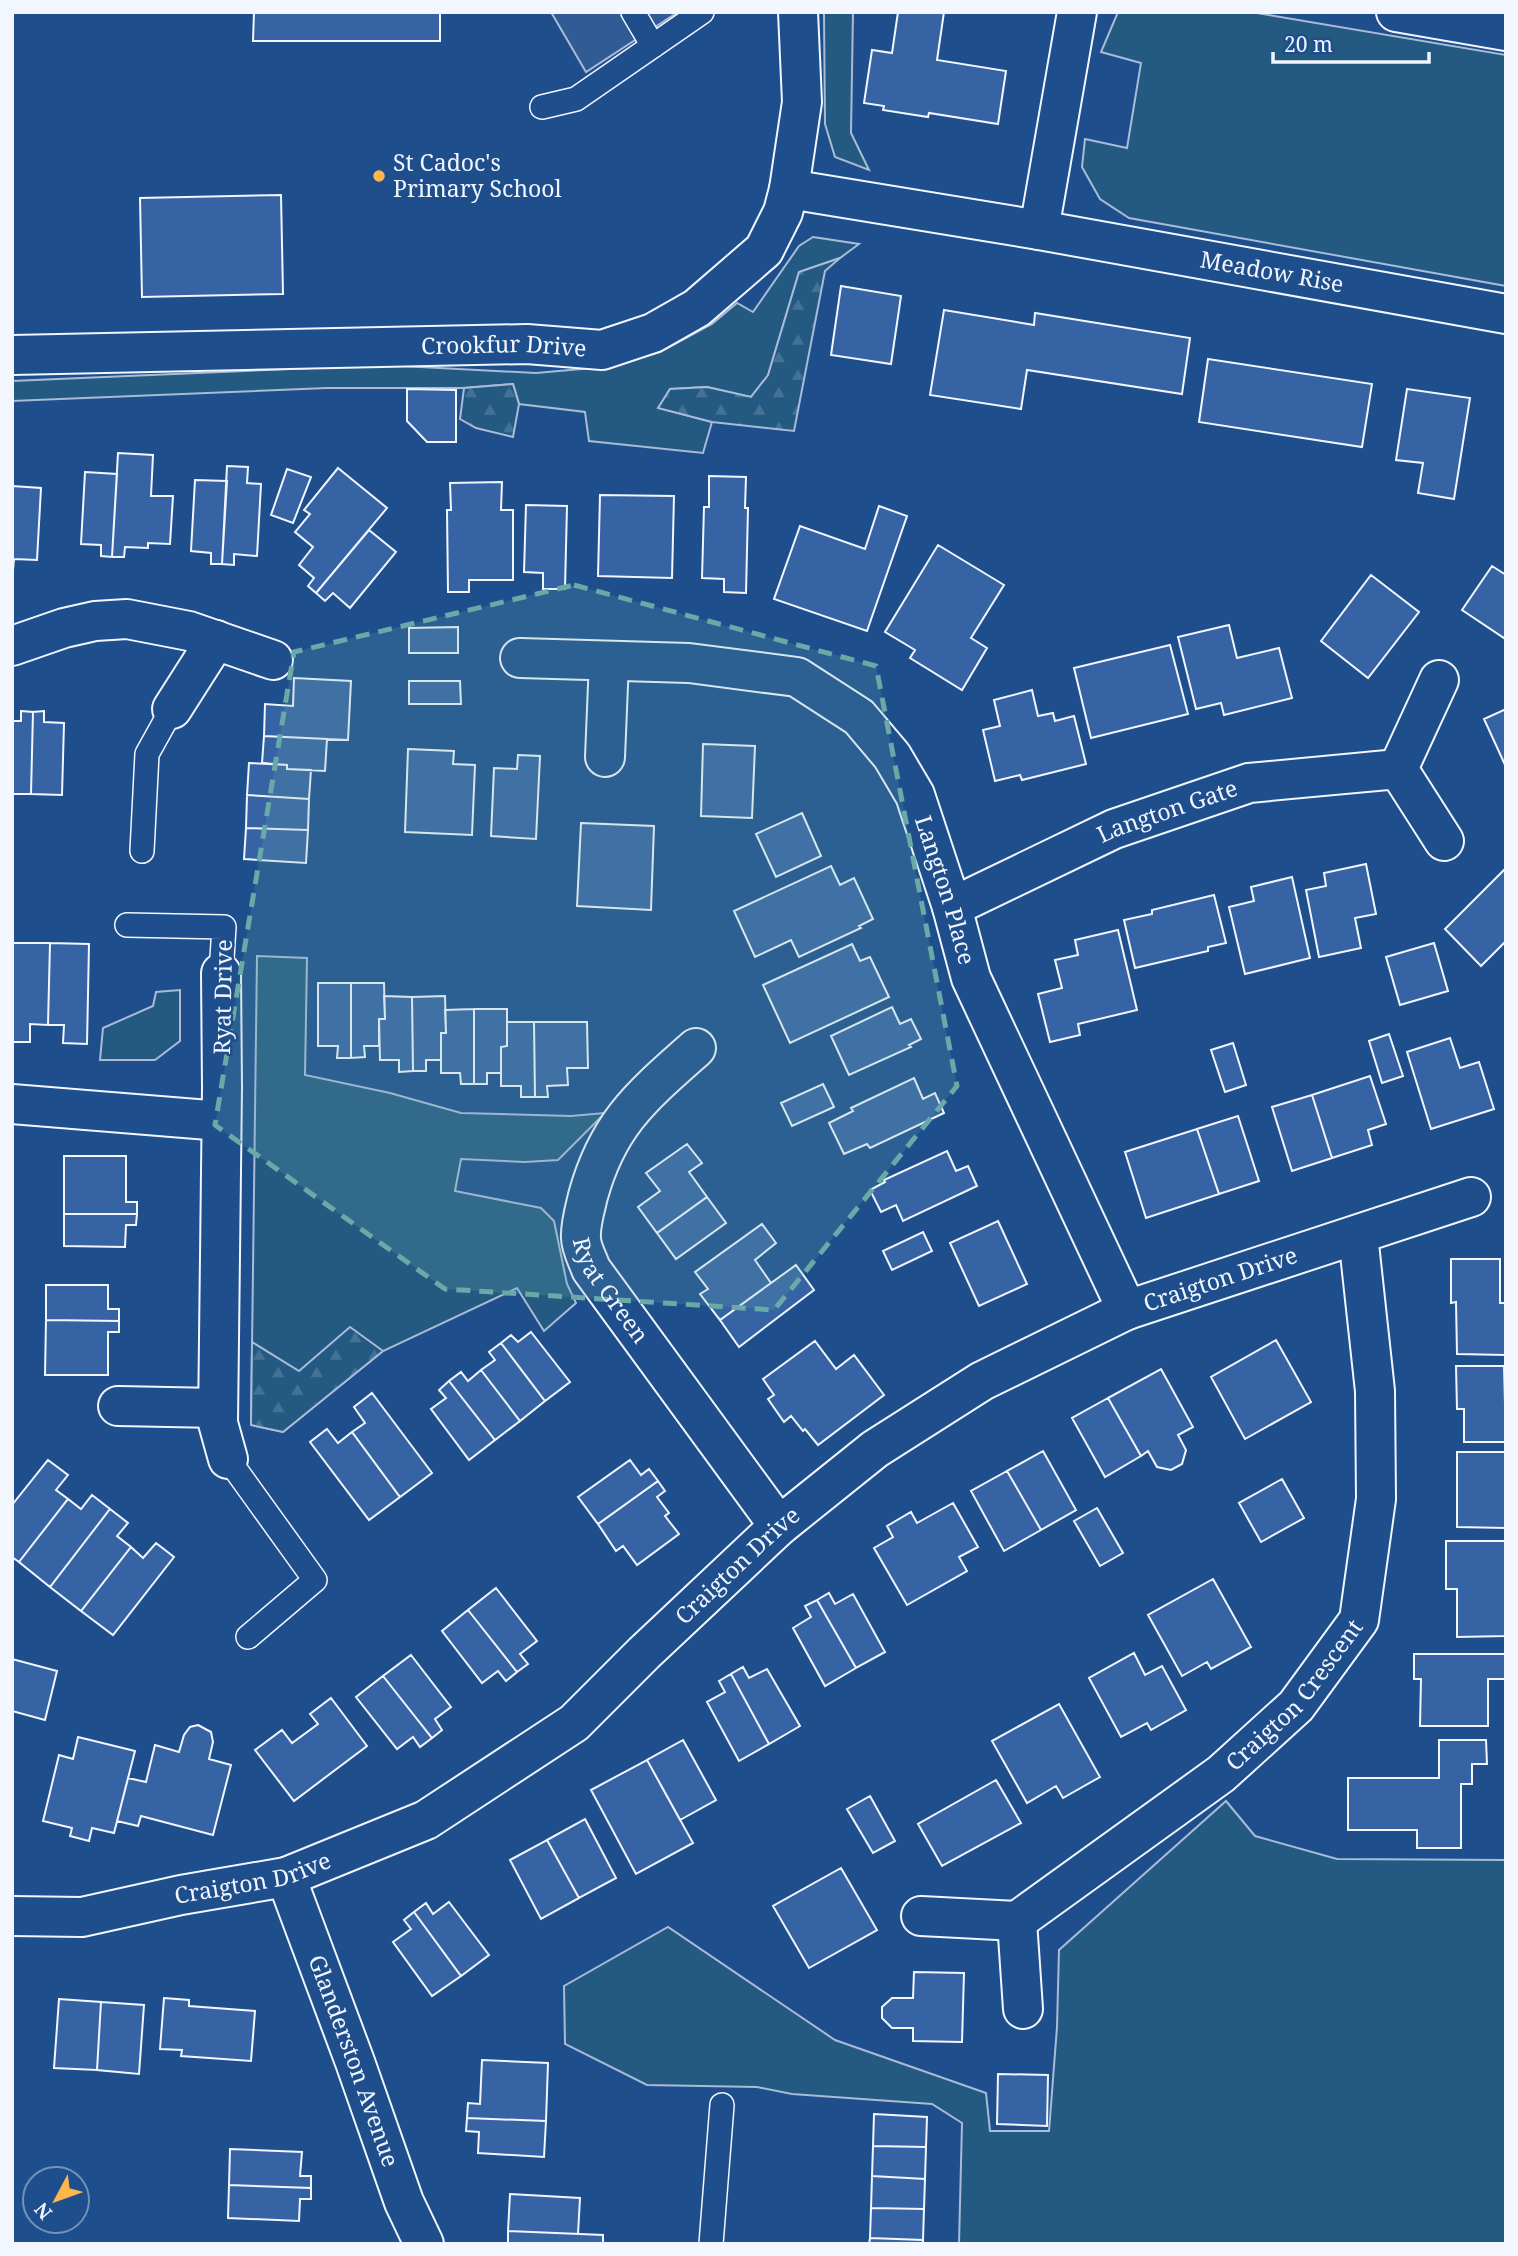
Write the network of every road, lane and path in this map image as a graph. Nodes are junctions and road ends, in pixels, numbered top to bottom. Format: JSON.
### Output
{"nodes":[{"id":1,"x":633,"y":12,"type":"edge"},
{"id":2,"x":702,"y":12,"type":"edge"},
{"id":3,"x":772,"y":12,"type":"edge"},
{"id":4,"x":798,"y":12,"type":"edge"},
{"id":5,"x":1077,"y":12,"type":"edge"},
{"id":6,"x":1396,"y":12,"type":"edge"},
{"id":7,"x":1506,"y":31,"type":"edge"},
{"id":8,"x":653,"y":46,"type":"junction"},
{"id":9,"x":800,"y":57,"type":"junction"},
{"id":10,"x":542,"y":107,"type":"dead end"},
{"id":11,"x":789,"y":189,"type":"junction"},
{"id":12,"x":1039,"y":230,"type":"junction"},
{"id":13,"x":1506,"y":314,"type":"edge"},
{"id":14,"x":12,"y":355,"type":"edge"},
{"id":15,"x":216,"y":640,"type":"junction"},
{"id":16,"x":12,"y":646,"type":"edge"},
{"id":17,"x":520,"y":658,"type":"dead end"},
{"id":18,"x":273,"y":660,"type":"dead end"},
{"id":19,"x":608,"y":661,"type":"junction"},
{"id":20,"x":1439,"y":680,"type":"dead end"},
{"id":21,"x":172,"y":709,"type":"joint"},
{"id":22,"x":605,"y":757,"type":"dead end"},
{"id":23,"x":1398,"y":769,"type":"junction"},
{"id":24,"x":1444,"y":841,"type":"dead end"},
{"id":25,"x":142,"y":851,"type":"dead end"},
{"id":26,"x":952,"y":907,"type":"junction"},
{"id":27,"x":127,"y":925,"type":"dead end"},
{"id":28,"x":221,"y":973,"type":"joint"},
{"id":29,"x":696,"y":1048,"type":"dead end"},
{"id":30,"x":12,"y":1104,"type":"edge"},
{"id":31,"x":221,"y":1121,"type":"junction"},
{"id":32,"x":1471,"y":1196,"type":"dead end"},
{"id":33,"x":1358,"y":1235,"type":"junction"},
{"id":34,"x":1127,"y":1310,"type":"junction"},
{"id":35,"x":118,"y":1406,"type":"dead end"},
{"id":36,"x":218,"y":1408,"type":"junction"},
{"id":37,"x":228,"y":1459,"type":"joint"},
{"id":38,"x":779,"y":1526,"type":"junction"},
{"id":39,"x":248,"y":1637,"type":"dead end"},
{"id":40,"x":286,"y":1877,"type":"junction"},
{"id":41,"x":12,"y":1916,"type":"edge"},
{"id":42,"x":921,"y":1916,"type":"dead end"},
{"id":43,"x":1017,"y":1922,"type":"junction"},
{"id":44,"x":1023,"y":2010,"type":"dead end"},
{"id":45,"x":722,"y":2105,"type":"dead end"},
{"id":46,"x":424,"y":2244,"type":"edge"},
{"id":47,"x":711,"y":2244,"type":"edge"}],
"edges":[{"from":1,"to":8,"type":"lane"},
{"from":2,"to":8,"type":"lane"},
{"from":3,"to":9,"type":"street","name":"Crookfur Drive"},
{"from":4,"to":9,"type":"street","name":"Crookfur Drive"},
{"from":5,"to":12,"type":"street"},
{"from":6,"to":7,"type":"street"},
{"from":8,"to":10,"type":"lane"},
{"from":9,"to":11,"type":"street","name":"Crookfur Drive"},
{"from":11,"to":12,"type":"street","name":"Meadow Rise"},
{"from":11,"to":14,"type":"street","name":"Crookfur Drive"},
{"from":12,"to":13,"type":"street","name":"Meadow Rise"},
{"from":15,"to":16,"type":"street"},
{"from":15,"to":18,"type":"street"},
{"from":15,"to":21,"type":"street"},
{"from":17,"to":19,"type":"street","name":"Langton Place"},
{"from":19,"to":22,"type":"street"},
{"from":19,"to":26,"type":"street","name":"Langton Place"},
{"from":20,"to":23,"type":"street"},
{"from":21,"to":25,"type":"lane"},
{"from":23,"to":24,"type":"street"},
{"from":23,"to":26,"type":"street","name":"Langton Gate"},
{"from":26,"to":34,"type":"street","name":"Langton Place"},
{"from":27,"to":28,"type":"lane","name":"Ryat Drive"},
{"from":28,"to":31,"type":"street","name":"Ryat Drive"},
{"from":29,"to":38,"type":"street","name":"Ryat Green"},
{"from":30,"to":31,"type":"street"},
{"from":31,"to":36,"type":"street","name":"Ryat Drive"},
{"from":32,"to":33,"type":"street","name":"Craigton Drive"},
{"from":33,"to":34,"type":"street","name":"Craigton Drive"},
{"from":33,"to":43,"type":"street","name":"Craigton Crescent"},
{"from":34,"to":38,"type":"street","name":"Craigton Drive"},
{"from":35,"to":36,"type":"street"},
{"from":36,"to":37,"type":"street","name":"Ryat Drive"},
{"from":37,"to":39,"type":"lane","name":"Ryat Drive"},
{"from":38,"to":40,"type":"street","name":"Craigton Drive"},
{"from":40,"to":41,"type":"street","name":"Craigton Drive"},
{"from":40,"to":46,"type":"street","name":"Glanderston Avenue"},
{"from":42,"to":43,"type":"street"},
{"from":43,"to":44,"type":"street"},
{"from":45,"to":47,"type":"lane"}]}
